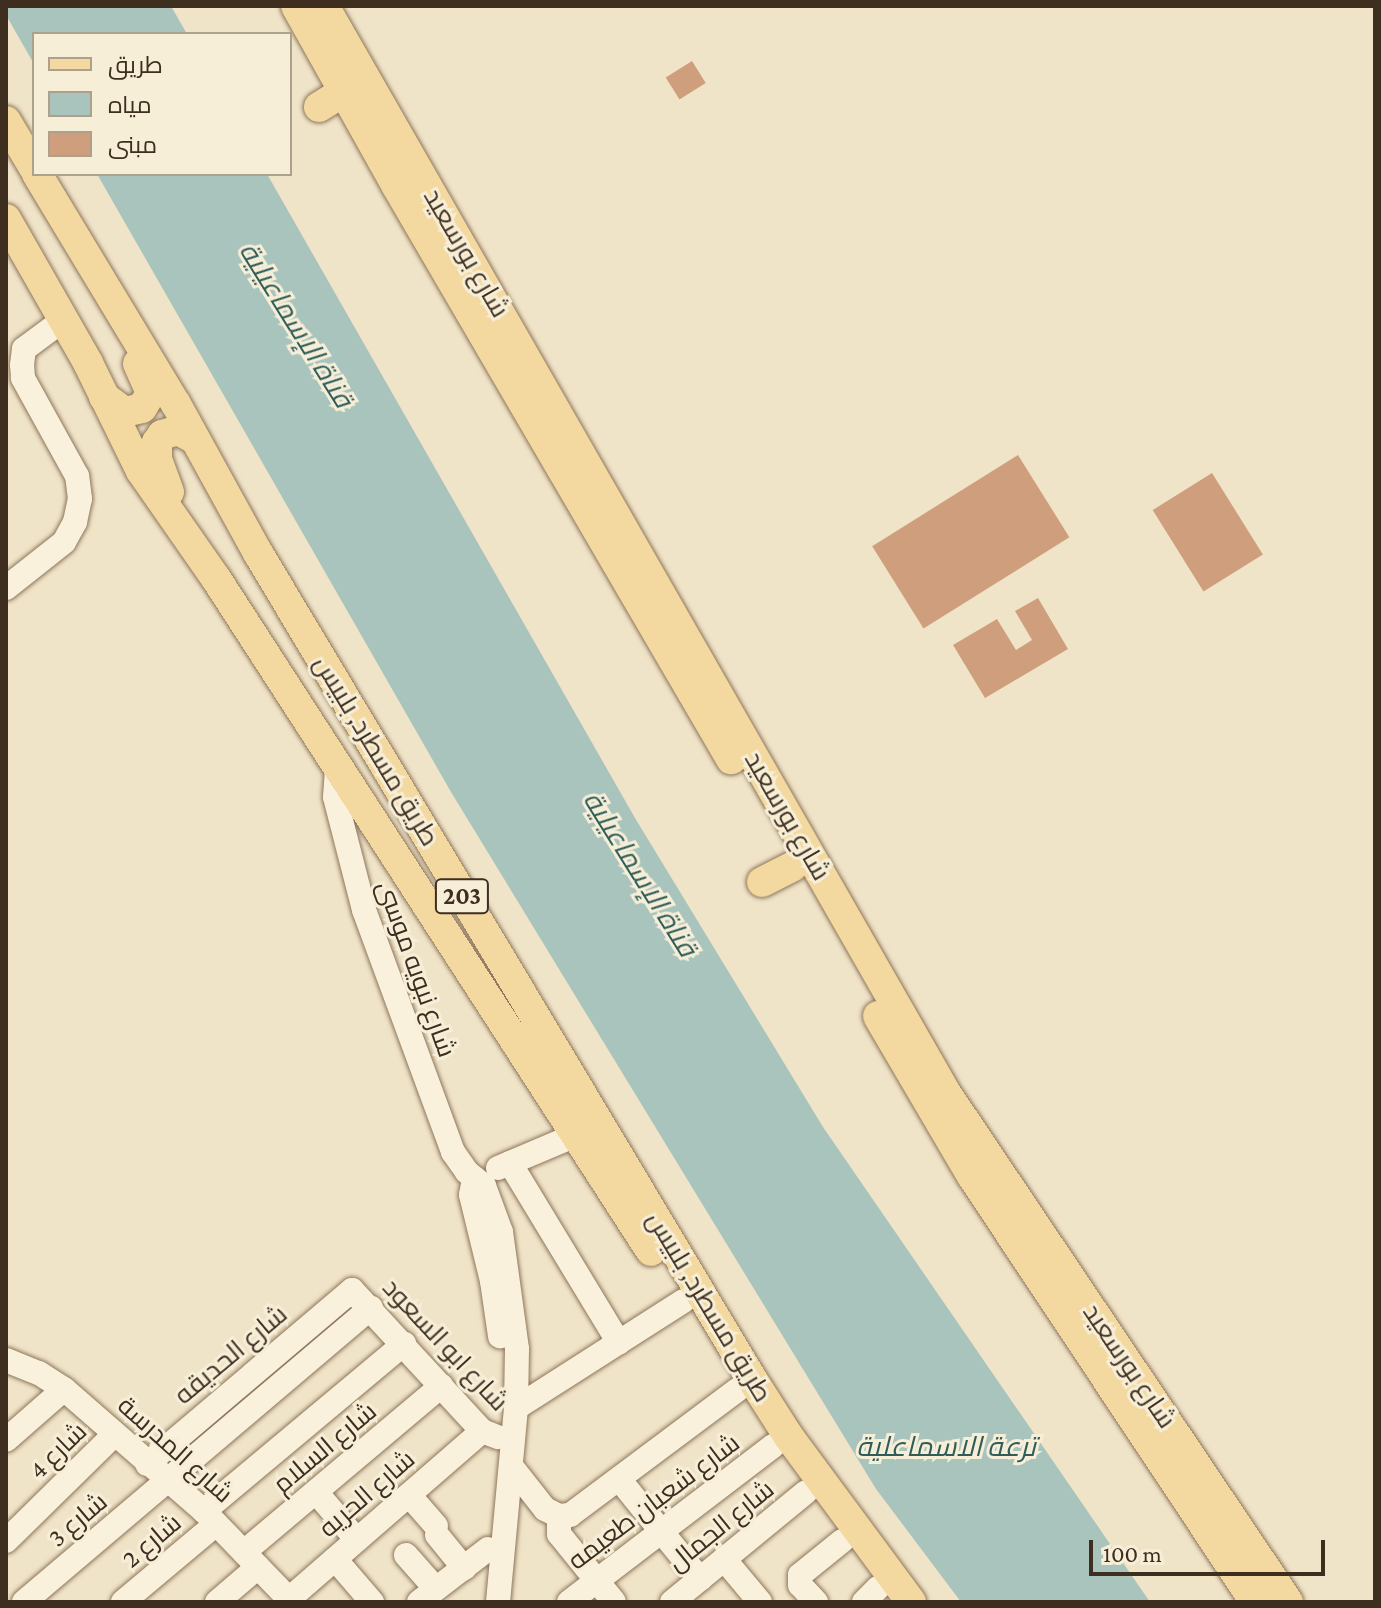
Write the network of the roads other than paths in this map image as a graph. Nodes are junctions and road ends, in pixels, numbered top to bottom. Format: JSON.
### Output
{"nodes":[{"id":1,"x":296,"y":6,"type":"edge"},
{"id":2,"x":324,"y":6,"type":"edge"},
{"id":3,"x":6,"y":121,"type":"edge"},
{"id":4,"x":32,"y":165,"type":"edge"},
{"id":5,"x":38,"y":176,"type":"edge"},
{"id":6,"x":6,"y":219,"type":"edge"},
{"id":7,"x":123,"y":319,"type":"junction"},
{"id":8,"x":63,"y":320,"type":"junction"},
{"id":9,"x":104,"y":397,"type":"junction"},
{"id":10,"x":195,"y":439,"type":"junction"},
{"id":11,"x":174,"y":516,"type":"junction"},
{"id":12,"x":6,"y":588,"type":"edge"},
{"id":13,"x":337,"y":769,"type":"junction"},
{"id":14,"x":793,"y":866,"type":"junction"},
{"id":15,"x":762,"y":882,"type":"dead end"},
{"id":16,"x":576,"y":1135,"type":"junction"},
{"id":17,"x":510,"y":1163,"type":"junction"},
{"id":18,"x":474,"y":1178,"type":"junction"},
{"id":19,"x":352,"y":1290,"type":"joint"},
{"id":20,"x":683,"y":1301,"type":"junction"},
{"id":21,"x":371,"y":1308,"type":"junction"},
{"id":22,"x":619,"y":1343,"type":"junction"},
{"id":23,"x":404,"y":1344,"type":"junction"},
{"id":24,"x":6,"y":1360,"type":"edge"},
{"id":25,"x":441,"y":1386,"type":"junction"},
{"id":26,"x":64,"y":1389,"type":"junction"},
{"id":27,"x":737,"y":1390,"type":"junction"},
{"id":28,"x":516,"y":1408,"type":"junction"},
{"id":29,"x":490,"y":1434,"type":"junction"},
{"id":30,"x":114,"y":1435,"type":"junction"},
{"id":31,"x":6,"y":1440,"type":"edge"},
{"id":32,"x":773,"y":1446,"type":"junction"},
{"id":33,"x":147,"y":1464,"type":"junction"},
{"id":34,"x":511,"y":1466,"type":"junction"},
{"id":35,"x":619,"y":1479,"type":"junction"},
{"id":36,"x":169,"y":1480,"type":"junction"},
{"id":37,"x":316,"y":1492,"type":"junction"},
{"id":38,"x":806,"y":1492,"type":"junction"},
{"id":39,"x":409,"y":1495,"type":"junction"},
{"id":40,"x":559,"y":1516,"type":"junction"},
{"id":41,"x":210,"y":1517,"type":"junction"},
{"id":42,"x":662,"y":1533,"type":"junction"},
{"id":43,"x":357,"y":1540,"type":"junction"},
{"id":44,"x":6,"y":1541,"type":"edge"},
{"id":45,"x":842,"y":1541,"type":"junction"},
{"id":46,"x":488,"y":1549,"type":"junction"},
{"id":47,"x":406,"y":1555,"type":"dead end"},
{"id":48,"x":335,"y":1559,"type":"junction"},
{"id":49,"x":724,"y":1559,"type":"junction"},
{"id":50,"x":251,"y":1560,"type":"junction"},
{"id":51,"x":464,"y":1568,"type":"junction"},
{"id":52,"x":700,"y":1579,"type":"junction"},
{"id":53,"x":597,"y":1583,"type":"junction"},
{"id":54,"x":428,"y":1596,"type":"edge"},
{"id":55,"x":877,"y":1597,"type":"edge"},
{"id":56,"x":291,"y":1601,"type":"edge"},
{"id":57,"x":24,"y":1602,"type":"edge"},
{"id":58,"x":123,"y":1602,"type":"edge"},
{"id":59,"x":217,"y":1602,"type":"edge"},
{"id":60,"x":372,"y":1602,"type":"edge"},
{"id":61,"x":482,"y":1602,"type":"edge"},
{"id":62,"x":498,"y":1602,"type":"edge"},
{"id":63,"x":569,"y":1602,"type":"edge"},
{"id":64,"x":614,"y":1602,"type":"edge"},
{"id":65,"x":672,"y":1602,"type":"edge"},
{"id":66,"x":760,"y":1602,"type":"edge"},
{"id":67,"x":816,"y":1602,"type":"edge"},
{"id":68,"x":911,"y":1602,"type":"edge"},
{"id":69,"x":1255,"y":1602,"type":"edge"},
{"id":70,"x":1288,"y":1602,"type":"edge"}],
"edges":[{"from":1,"to":14,"type":"main road","name":"شارع بورسعيد"},
{"from":2,"to":70,"type":"main road","name":"شارع بورسعيد"},
{"from":3,"to":4,"type":"main road"},
{"from":5,"to":7,"type":"main road","name":"طريق مسطرد, بلبيس","number":"203"},
{"from":6,"to":8,"type":"main road","name":"طريق مسطرد, بلبيس","number":"203"},
{"from":7,"to":9,"type":"main road"},
{"from":7,"to":10,"type":"main road","name":"طريق مسطرد, بلبيس","number":"203"},
{"from":8,"to":9,"type":"main road","name":"طريق مسطرد, بلبيس","number":"203"},
{"from":8,"to":12,"type":"street"},
{"from":9,"to":11,"type":"main road","name":"طريق مسطرد, بلبيس","number":"203"},
{"from":10,"to":11,"type":"main road"},
{"from":10,"to":68,"type":"main road","name":"طريق مسطرد, بلبيس","number":"203"},
{"from":11,"to":13,"type":"main road","name":"طريق مسطرد, بلبيس","number":"203"},
{"from":13,"to":16,"type":"main road","name":"طريق مسطرد, بلبيس","number":"203"},
{"from":13,"to":18,"type":"street","name":"شارع نبويه موسى"},
{"from":14,"to":15,"type":"main road"},
{"from":14,"to":69,"type":"main road","name":"شارع بورسعيد"},
{"from":16,"to":17,"type":"street"},
{"from":16,"to":20,"type":"main road","name":"طريق مسطرد, بلبيس","number":"203"},
{"from":17,"to":18,"type":"street"},
{"from":17,"to":22,"type":"street"},
{"from":18,"to":28,"type":"street","name":"شارع نبويه موسى"},
{"from":18,"to":29,"type":"street"},
{"from":19,"to":21,"type":"street","name":"شارع ابو السعود"},
{"from":19,"to":33,"type":"street","name":"شارع الحديقه"},
{"from":20,"to":22,"type":"street"},
{"from":20,"to":27,"type":"main road","name":"طريق مسطرد, بلبيس","number":"203"},
{"from":21,"to":23,"type":"street","name":"شارع ابو السعود"},
{"from":21,"to":36,"type":"street","name":"شارع 3"},
{"from":22,"to":28,"type":"street"},
{"from":23,"to":25,"type":"street","name":"شارع ابو السعود"},
{"from":23,"to":41,"type":"street","name":"شارع 2"},
{"from":24,"to":26,"type":"street","name":"شارع المدرسة"},
{"from":25,"to":29,"type":"street","name":"شارع ابو السعود"},
{"from":25,"to":37,"type":"street","name":"شارع السلام"},
{"from":26,"to":30,"type":"street","name":"شارع المدرسة"},
{"from":26,"to":31,"type":"street"},
{"from":27,"to":32,"type":"main road","name":"طريق مسطرد, بلبيس","number":"203"},
{"from":27,"to":35,"type":"street"},
{"from":28,"to":34,"type":"street","name":"شارع نبويه موسى"},
{"from":29,"to":39,"type":"street","name":"شارع الحريه"},
{"from":29,"to":46,"type":"street"},
{"from":30,"to":33,"type":"street","name":"شارع المدرسة"},
{"from":30,"to":44,"type":"street","name":"شارع 4"},
{"from":32,"to":38,"type":"main road","name":"طريق مسطرد, بلبيس","number":"203"},
{"from":32,"to":42,"type":"street","name":"شارع شعبان طعيمه"},
{"from":33,"to":36,"type":"street","name":"شارع المدرسة"},
{"from":34,"to":40,"type":"street"},
{"from":34,"to":62,"type":"street","name":"شارع نبويه موسى"},
{"from":35,"to":40,"type":"street"},
{"from":35,"to":42,"type":"street"},
{"from":36,"to":41,"type":"street","name":"شارع المدرسة"},
{"from":36,"to":57,"type":"street","name":"شارع 3"},
{"from":37,"to":43,"type":"street"},
{"from":37,"to":50,"type":"street","name":"شارع السلام"},
{"from":38,"to":45,"type":"main road","name":"طريق مسطرد, بلبيس","number":"203"},
{"from":38,"to":49,"type":"street","name":"شارع الجمال"},
{"from":39,"to":43,"type":"street","name":"شارع الحريه"},
{"from":39,"to":51,"type":"street"},
{"from":40,"to":53,"type":"street"},
{"from":41,"to":50,"type":"street","name":"شارع المدرسة"},
{"from":41,"to":58,"type":"street","name":"شارع 2"},
{"from":42,"to":52,"type":"street"},
{"from":42,"to":53,"type":"street","name":"شارع شعبان طعيمه"},
{"from":43,"to":48,"type":"street","name":"شارع الحريه"},
{"from":45,"to":55,"type":"main road","name":"طريق مسطرد, بلبيس","number":"203"},
{"from":45,"to":67,"type":"street"},
{"from":46,"to":51,"type":"street"},
{"from":46,"to":61,"type":"street"},
{"from":47,"to":54,"type":"street"},
{"from":48,"to":56,"type":"street","name":"شارع الحريه"},
{"from":48,"to":60,"type":"street"},
{"from":49,"to":52,"type":"street","name":"شارع الجمال"},
{"from":49,"to":66,"type":"street"},
{"from":50,"to":56,"type":"street","name":"شارع المدرسة"},
{"from":50,"to":59,"type":"street","name":"شارع السلام"},
{"from":51,"to":54,"type":"street"},
{"from":52,"to":65,"type":"street","name":"شارع الجمال"},
{"from":53,"to":63,"type":"street","name":"شارع شعبان طعيمه"},
{"from":53,"to":64,"type":"street"}]}
